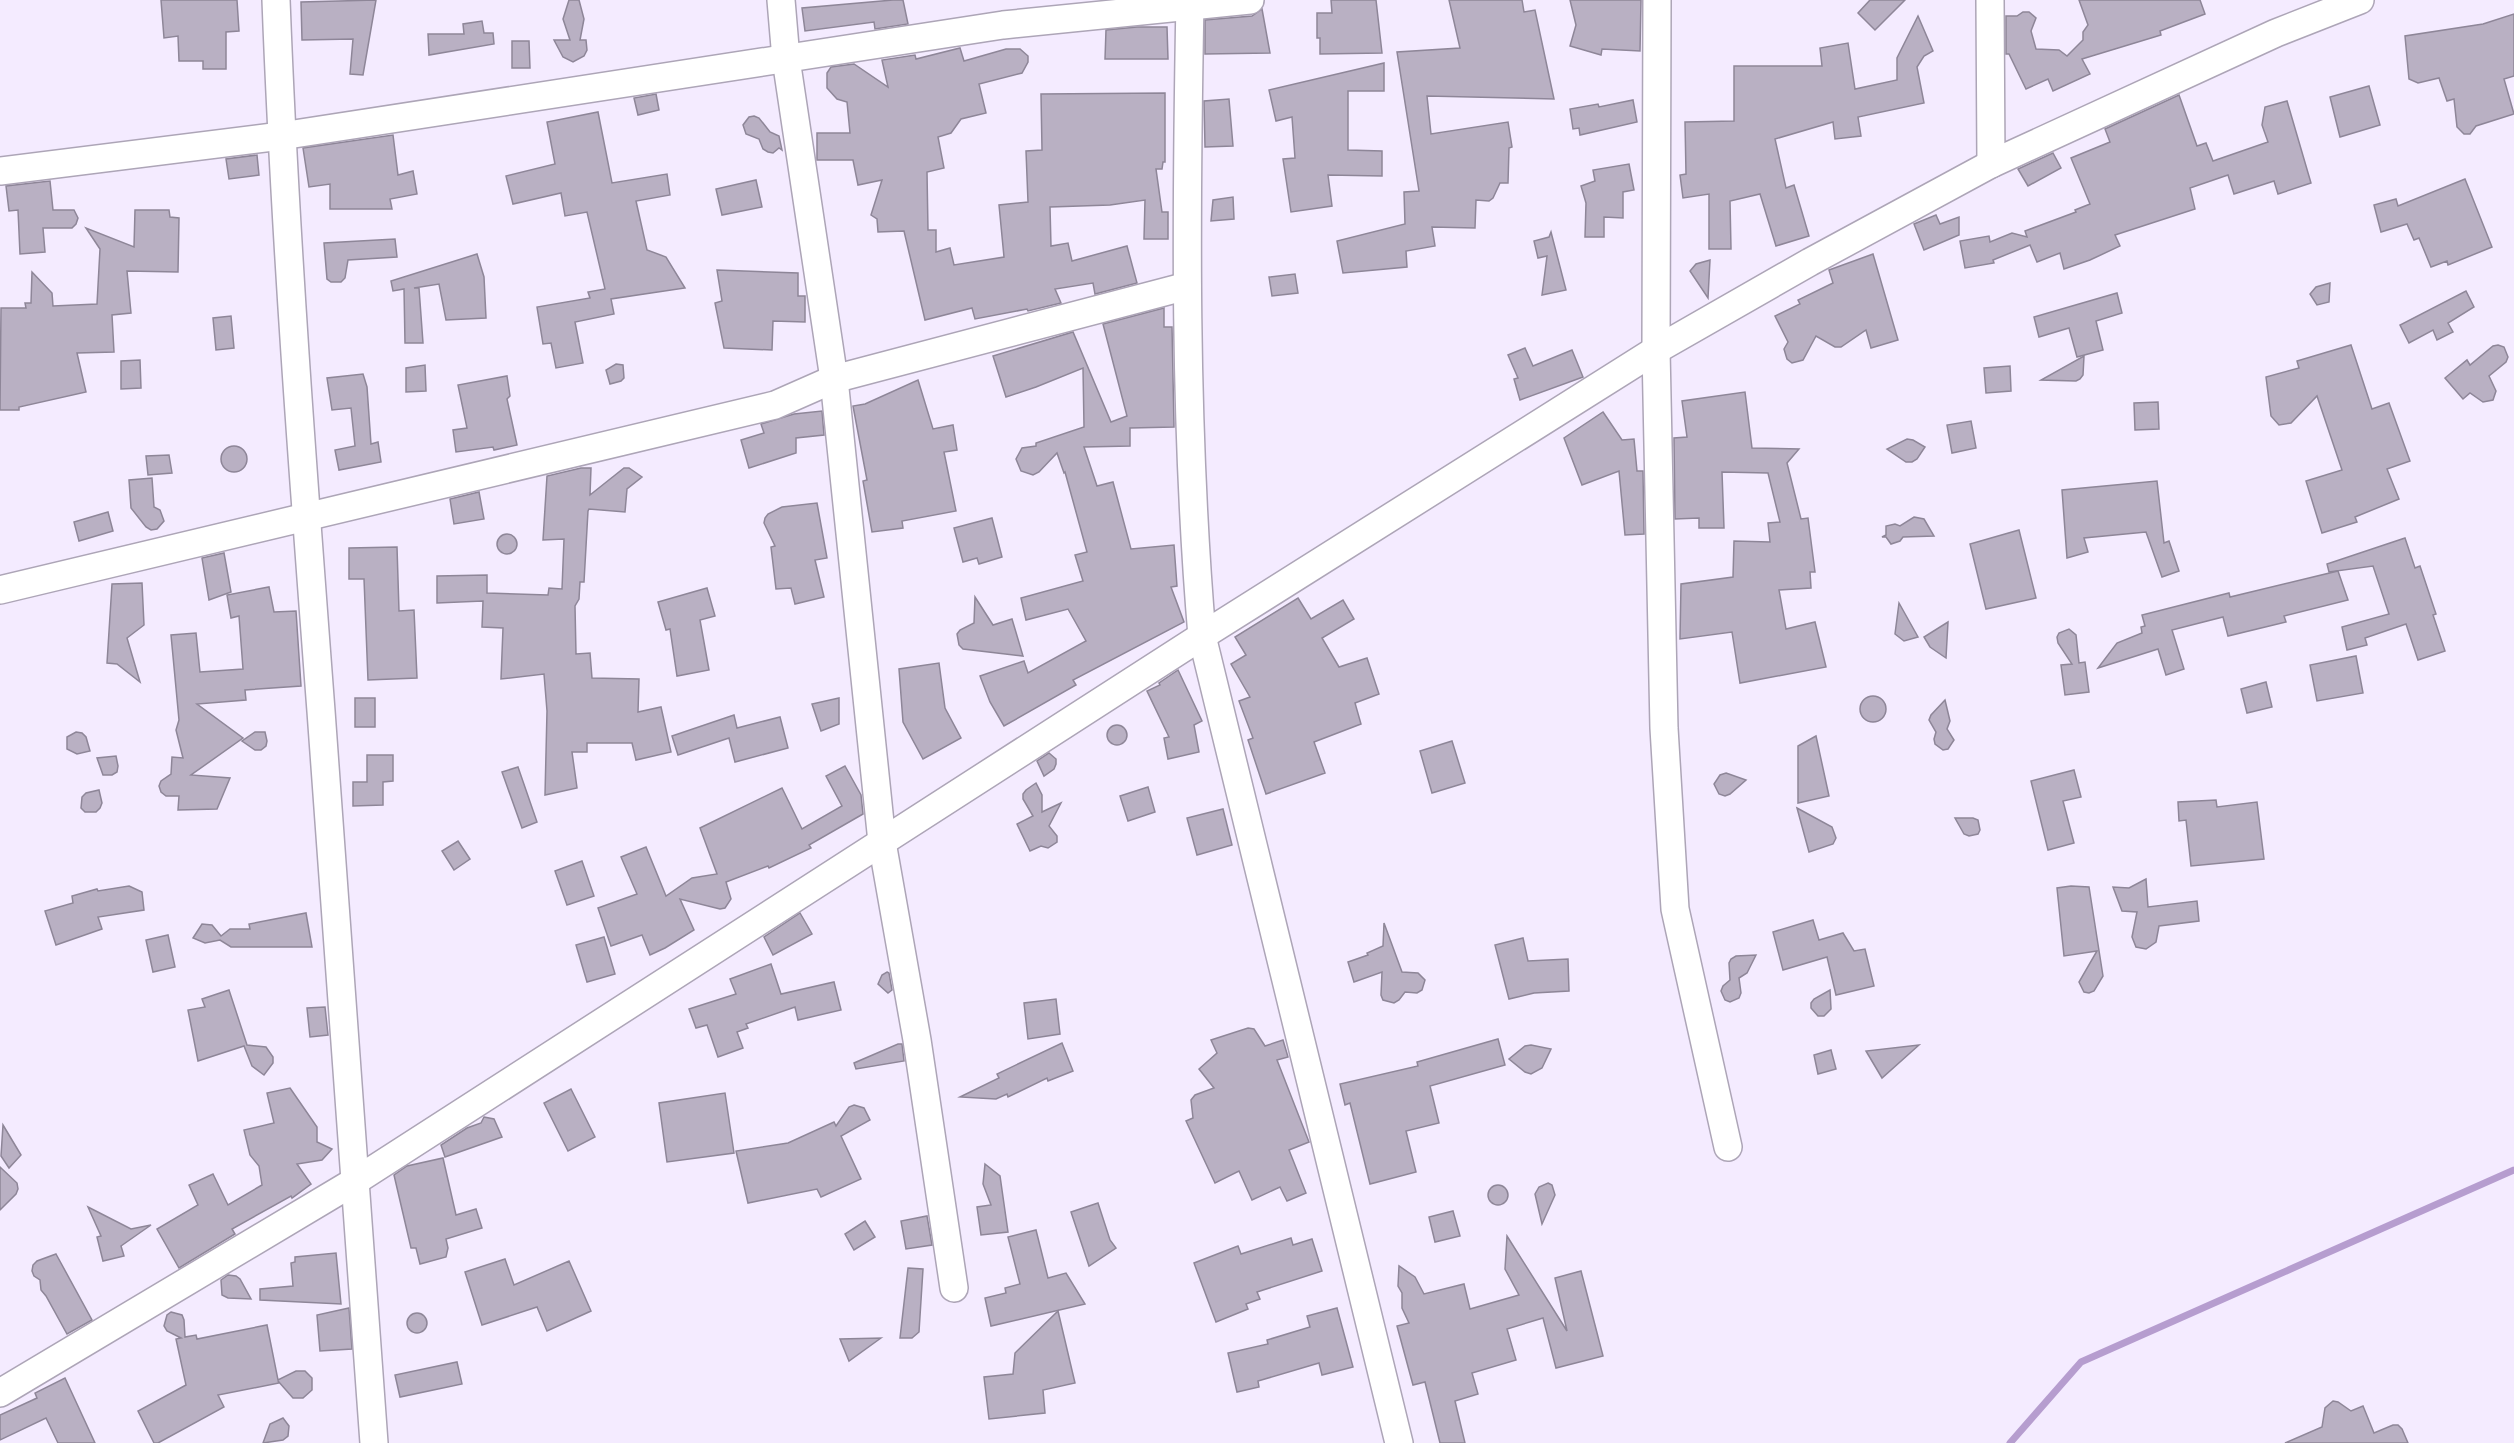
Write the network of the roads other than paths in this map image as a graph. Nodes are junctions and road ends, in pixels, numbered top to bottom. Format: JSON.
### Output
{"nodes":[{"id":1,"x":276,"y":0,"type":"edge"},
{"id":2,"x":781,"y":0,"type":"edge"},
{"id":3,"x":1250,"y":0,"type":"edge"},
{"id":4,"x":1658,"y":0,"type":"edge"},
{"id":5,"x":1990,"y":0,"type":"edge"},
{"id":6,"x":2360,"y":0,"type":"edge"},
{"id":7,"x":1190,"y":4,"type":"edge"},
{"id":8,"x":786,"y":59,"type":"junction"},
{"id":9,"x":281,"y":136,"type":"junction"},
{"id":10,"x":1991,"y":164,"type":"junction"},
{"id":11,"x":0,"y":171,"type":"edge"},
{"id":12,"x":1187,"y":286,"type":"junction"},
{"id":13,"x":1656,"y":350,"type":"junction"},
{"id":14,"x":834,"y":379,"type":"junction"},
{"id":15,"x":306,"y":518,"type":"junction"},
{"id":16,"x":0,"y":590,"type":"edge"},
{"id":17,"x":1202,"y":636,"type":"junction"},
{"id":18,"x":882,"y":842,"type":"junction"},
{"id":19,"x":1728,"y":1147,"type":"dead end"},
{"id":20,"x":357,"y":1180,"type":"junction"},
{"id":21,"x":954,"y":1288,"type":"dead end"},
{"id":22,"x":0,"y":1393,"type":"edge"},
{"id":23,"x":375,"y":1443,"type":"edge"},
{"id":24,"x":1399,"y":1443,"type":"edge"}],
"edges":[{"from":1,"to":9,"type":"street"},
{"from":2,"to":8,"type":"street"},
{"from":3,"to":7,"type":"street"},
{"from":4,"to":13,"type":"street"},
{"from":5,"to":10,"type":"street"},
{"from":6,"to":10,"type":"street"},
{"from":7,"to":8,"type":"street"},
{"from":7,"to":12,"type":"street"},
{"from":8,"to":9,"type":"street"},
{"from":8,"to":14,"type":"street"},
{"from":9,"to":11,"type":"street"},
{"from":9,"to":15,"type":"street"},
{"from":10,"to":13,"type":"street"},
{"from":12,"to":14,"type":"street"},
{"from":12,"to":17,"type":"street"},
{"from":13,"to":17,"type":"street"},
{"from":13,"to":19,"type":"street"},
{"from":14,"to":15,"type":"street"},
{"from":14,"to":18,"type":"street"},
{"from":15,"to":16,"type":"street"},
{"from":15,"to":20,"type":"street"},
{"from":17,"to":18,"type":"street"},
{"from":17,"to":24,"type":"street"},
{"from":18,"to":20,"type":"street"},
{"from":18,"to":21,"type":"street"},
{"from":20,"to":22,"type":"street"},
{"from":20,"to":23,"type":"street"}]}
